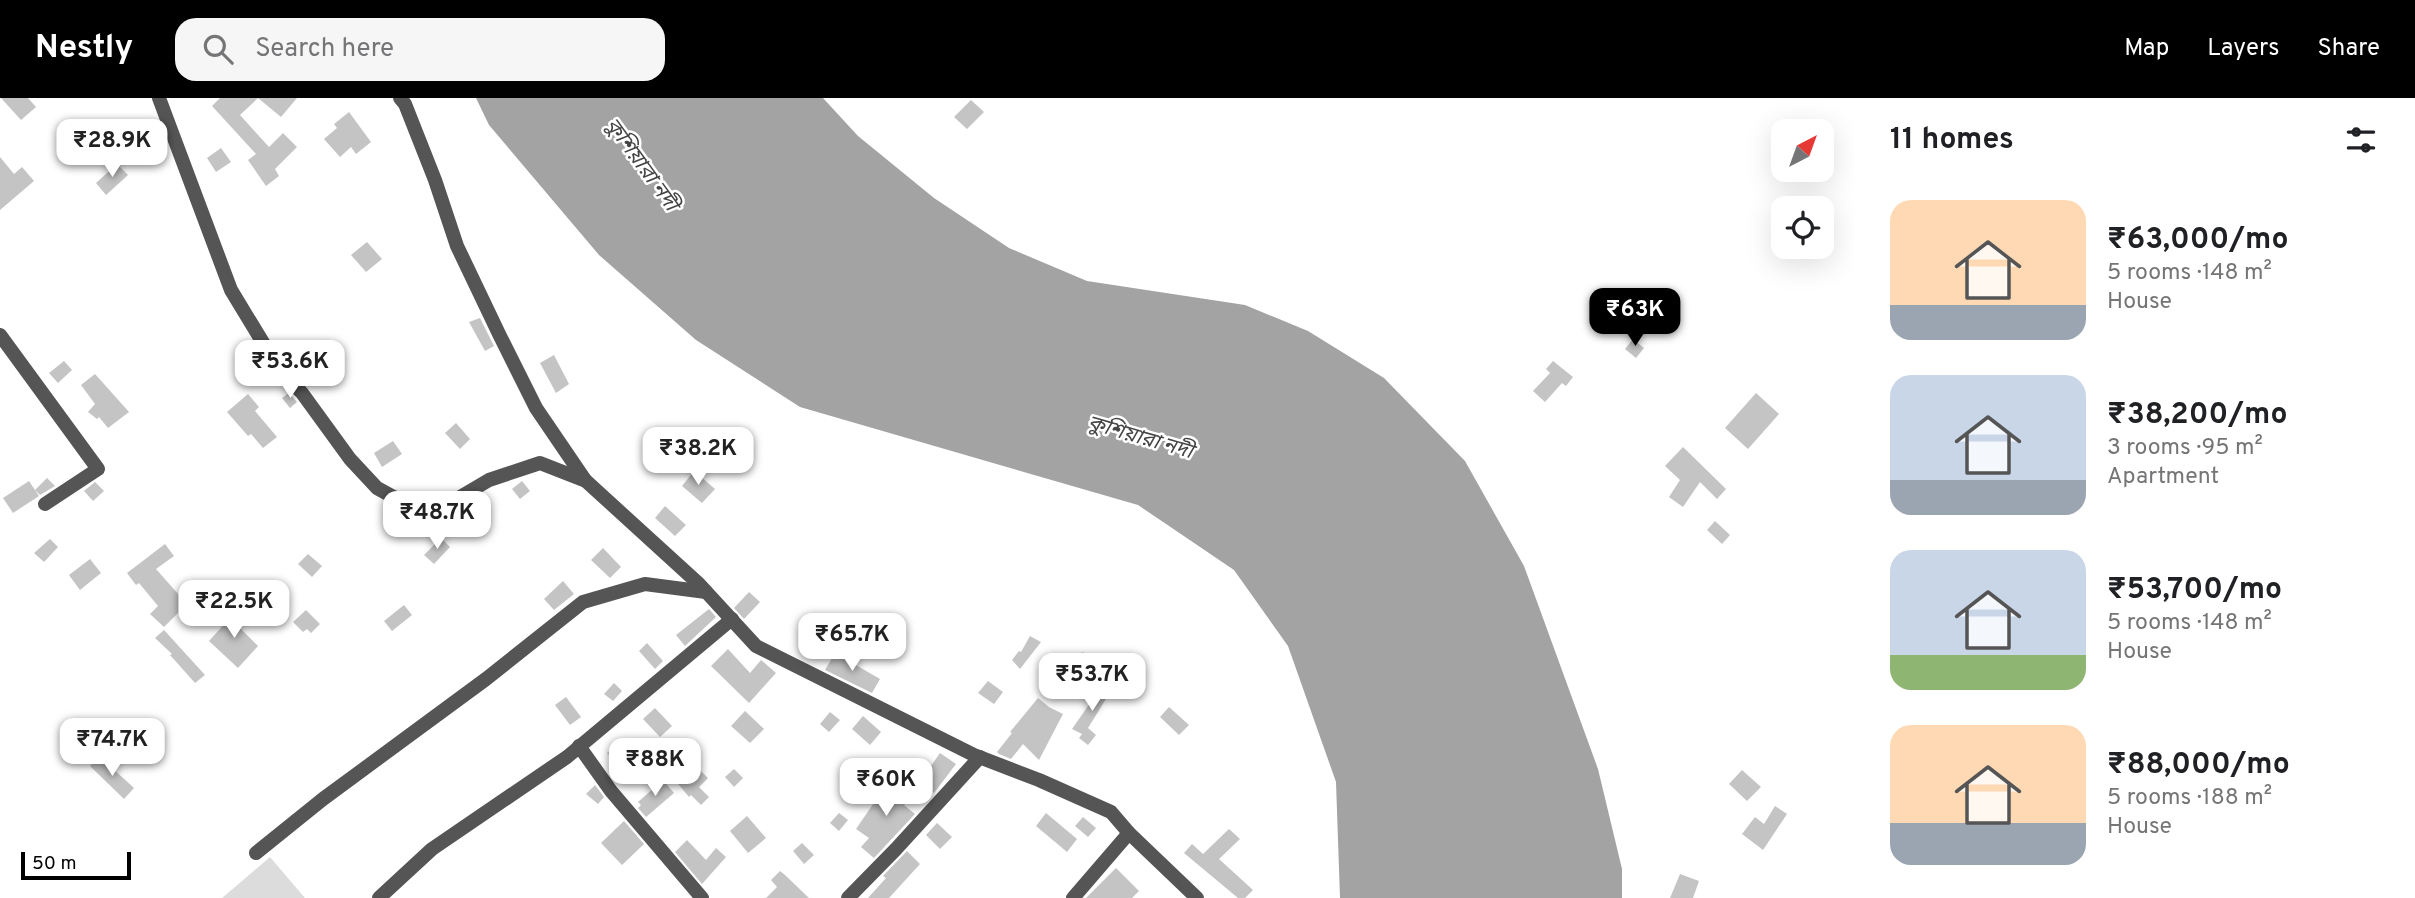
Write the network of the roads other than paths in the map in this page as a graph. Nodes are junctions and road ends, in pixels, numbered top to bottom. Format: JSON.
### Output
{"nodes":[{"id":1,"x":159,"y":98,"type":"edge"},
{"id":2,"x":400,"y":98,"type":"edge"},
{"id":3,"x":0,"y":335,"type":"edge"},
{"id":4,"x":586,"y":481,"type":"junction"},
{"id":5,"x":45,"y":504,"type":"dead end"},
{"id":6,"x":706,"y":592,"type":"junction"},
{"id":7,"x":732,"y":619,"type":"junction"},
{"id":8,"x":579,"y":746,"type":"junction"},
{"id":9,"x":980,"y":757,"type":"junction"},
{"id":10,"x":1129,"y":833,"type":"junction"},
{"id":11,"x":256,"y":853,"type":"dead end"},
{"id":12,"x":379,"y":898,"type":"edge"},
{"id":13,"x":702,"y":898,"type":"edge"},
{"id":14,"x":848,"y":898,"type":"edge"},
{"id":15,"x":1073,"y":898,"type":"edge"},
{"id":16,"x":1197,"y":898,"type":"edge"}],
"edges":[{"from":1,"to":4,"type":"street"},
{"from":2,"to":4,"type":"street"},
{"from":3,"to":5,"type":"street"},
{"from":4,"to":6,"type":"street"},
{"from":6,"to":7,"type":"street"},
{"from":6,"to":11,"type":"street"},
{"from":7,"to":8,"type":"street"},
{"from":7,"to":9,"type":"street"},
{"from":8,"to":12,"type":"street"},
{"from":8,"to":13,"type":"street"},
{"from":9,"to":10,"type":"street"},
{"from":9,"to":14,"type":"street"},
{"from":10,"to":15,"type":"street"},
{"from":10,"to":16,"type":"street"}]}
